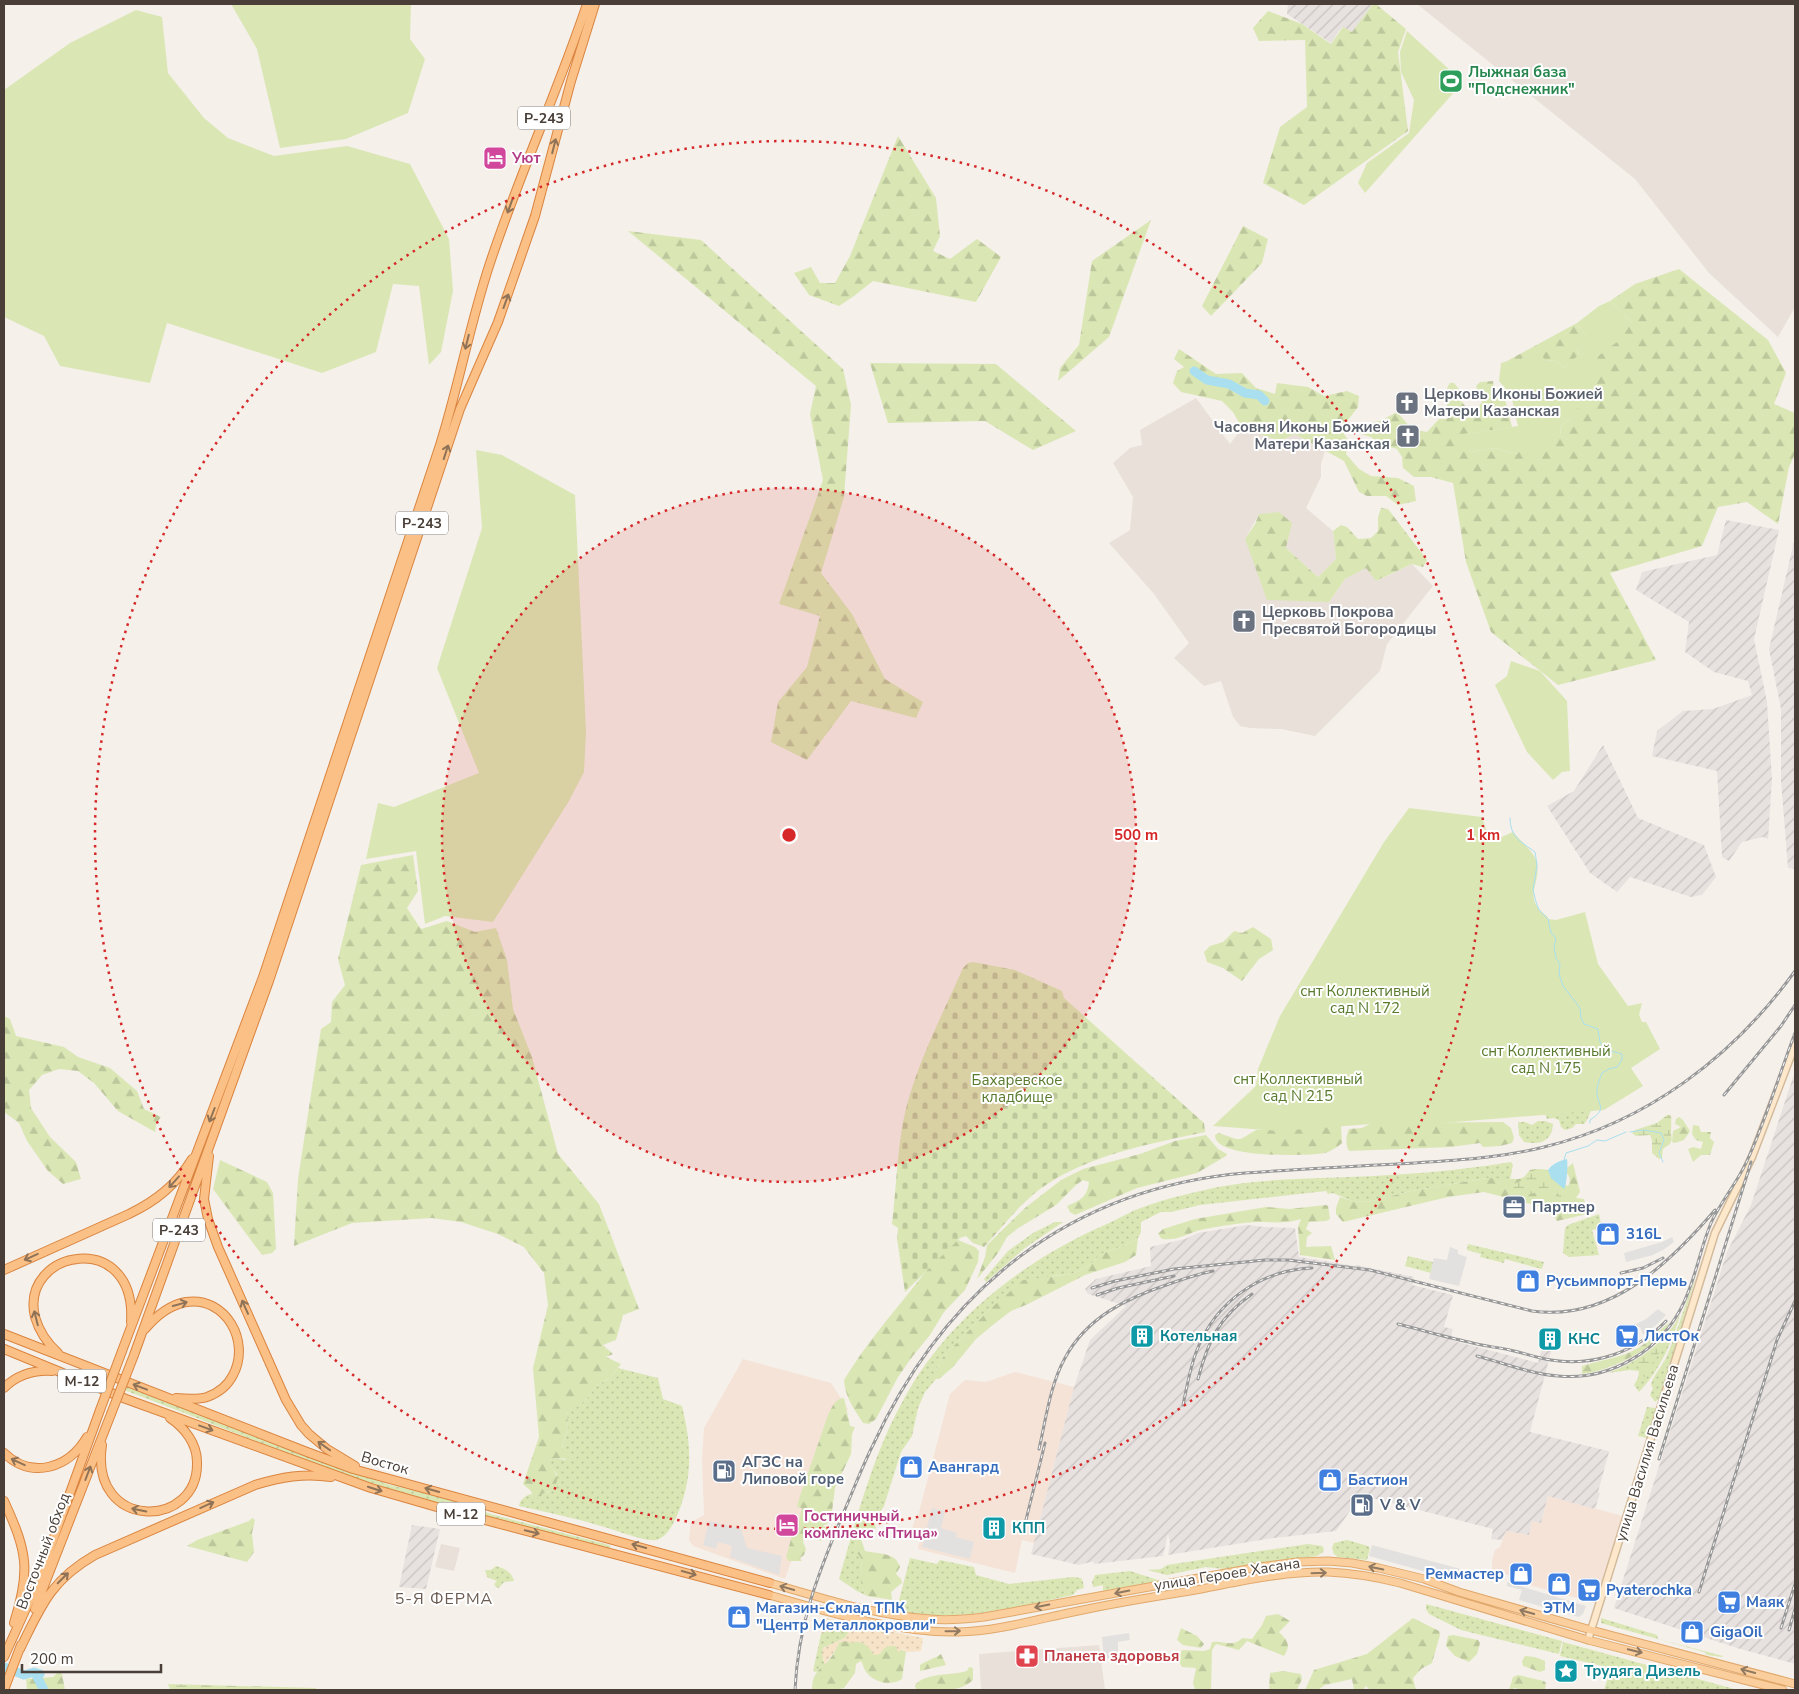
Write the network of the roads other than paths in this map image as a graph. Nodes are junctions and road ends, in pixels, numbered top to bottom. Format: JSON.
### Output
{"nodes":[{"id":1,"x":587,"y":4,"type":"edge"},
{"id":2,"x":595,"y":4,"type":"edge"},
{"id":3,"x":582,"y":33,"type":"junction"},
{"id":4,"x":576,"y":49,"type":"junction"},
{"id":5,"x":1795,"y":1045,"type":"edge"},
{"id":6,"x":216,"y":1128,"type":"junction"},
{"id":7,"x":202,"y":1142,"type":"junction"},
{"id":8,"x":4,"y":1270,"type":"edge"},
{"id":9,"x":142,"y":1332,"type":"junction"},
{"id":10,"x":129,"y":1333,"type":"junction"},
{"id":11,"x":4,"y":1334,"type":"edge"},
{"id":12,"x":4,"y":1349,"type":"edge"},
{"id":13,"x":63,"y":1357,"type":"junction"},
{"id":14,"x":59,"y":1372,"type":"junction"},
{"id":15,"x":4,"y":1388,"type":"edge"},
{"id":16,"x":170,"y":1398,"type":"junction"},
{"id":17,"x":160,"y":1412,"type":"junction"},
{"id":18,"x":96,"y":1420,"type":"junction"},
{"id":19,"x":108,"y":1422,"type":"junction"},
{"id":20,"x":4,"y":1453,"type":"edge"},
{"id":21,"x":365,"y":1472,"type":"junction"},
{"id":22,"x":353,"y":1481,"type":"junction"},
{"id":23,"x":4,"y":1500,"type":"edge"},
{"id":24,"x":770,"y":1584,"type":"joint"},
{"id":25,"x":769,"y":1595,"type":"joint"},
{"id":26,"x":1591,"y":1630,"type":"junction"},
{"id":27,"x":1588,"y":1640,"type":"junction"},
{"id":28,"x":9,"y":1645,"type":"junction"},
{"id":29,"x":20,"y":1649,"type":"junction"},
{"id":30,"x":4,"y":1657,"type":"edge"},
{"id":31,"x":1795,"y":1684,"type":"edge"},
{"id":32,"x":4,"y":1690,"type":"edge"},
{"id":33,"x":1783,"y":1690,"type":"edge"}],
"edges":[{"from":1,"to":3,"type":"highway","number":"Р-243"},
{"from":2,"to":3,"type":"highway","number":"Р-243"},
{"from":3,"to":4,"type":"highway","number":"Р-243"},
{"from":6,"to":4,"type":"highway","number":"Р-243","one_way":true},
{"from":4,"to":7,"type":"highway","number":"Р-243","one_way":true},
{"from":5,"to":26,"type":"main road","name":"улица Василия Васильева"},
{"from":6,"to":9,"type":"highway","number":"Р-243"},
{"from":21,"to":6,"type":"highway","one_way":true},
{"from":7,"to":8,"type":"highway","one_way":true},
{"from":7,"to":10,"type":"highway","number":"Р-243"},
{"from":9,"to":16,"type":"highway","one_way":true},
{"from":9,"to":19,"type":"highway","number":"Р-243","bridge":true},
{"from":13,"to":10,"type":"highway","one_way":true},
{"from":10,"to":18,"type":"highway","number":"Р-243","bridge":true},
{"from":11,"to":13,"type":"highway","name":"Восток","number":"М-12"},
{"from":12,"to":14,"type":"highway","name":"Восток","number":"М-12"},
{"from":16,"to":13,"type":"highway","name":"Восток","number":"М-12","one_way":true},
{"from":14,"to":15,"type":"highway"},
{"from":14,"to":17,"type":"highway","name":"Восток","number":"М-12"},
{"from":16,"to":21,"type":"highway","name":"Восток","number":"М-12"},
{"from":17,"to":19,"type":"highway","one_way":true},
{"from":17,"to":22,"type":"highway","name":"Восток","number":"М-12","one_way":true},
{"from":18,"to":20,"type":"highway","one_way":true},
{"from":18,"to":28,"type":"highway","name":"Восточный обход"},
{"from":29,"to":19,"type":"highway","name":"Восточный обход","one_way":true},
{"from":24,"to":21,"type":"highway","name":"Восток","number":"М-12","one_way":true},
{"from":22,"to":25,"type":"highway","name":"Восток","number":"М-12","one_way":true},
{"from":29,"to":22,"type":"highway","one_way":true},
{"from":23,"to":28,"type":"highway"},
{"from":26,"to":24,"type":"main road","name":"улица Героев Хасана","one_way":true},
{"from":25,"to":27,"type":"main road","name":"улица Героев Хасана","one_way":true},
{"from":26,"to":27,"type":"main road","name":"улица Василия Васильева"},
{"from":31,"to":26,"type":"main road","name":"улица Героев Хасана","one_way":true},
{"from":27,"to":33,"type":"main road","name":"улица Героев Хасана","one_way":true},
{"from":28,"to":30,"type":"highway","name":"Восточный обход"},
{"from":29,"to":32,"type":"highway","name":"Восточный обход"}]}
